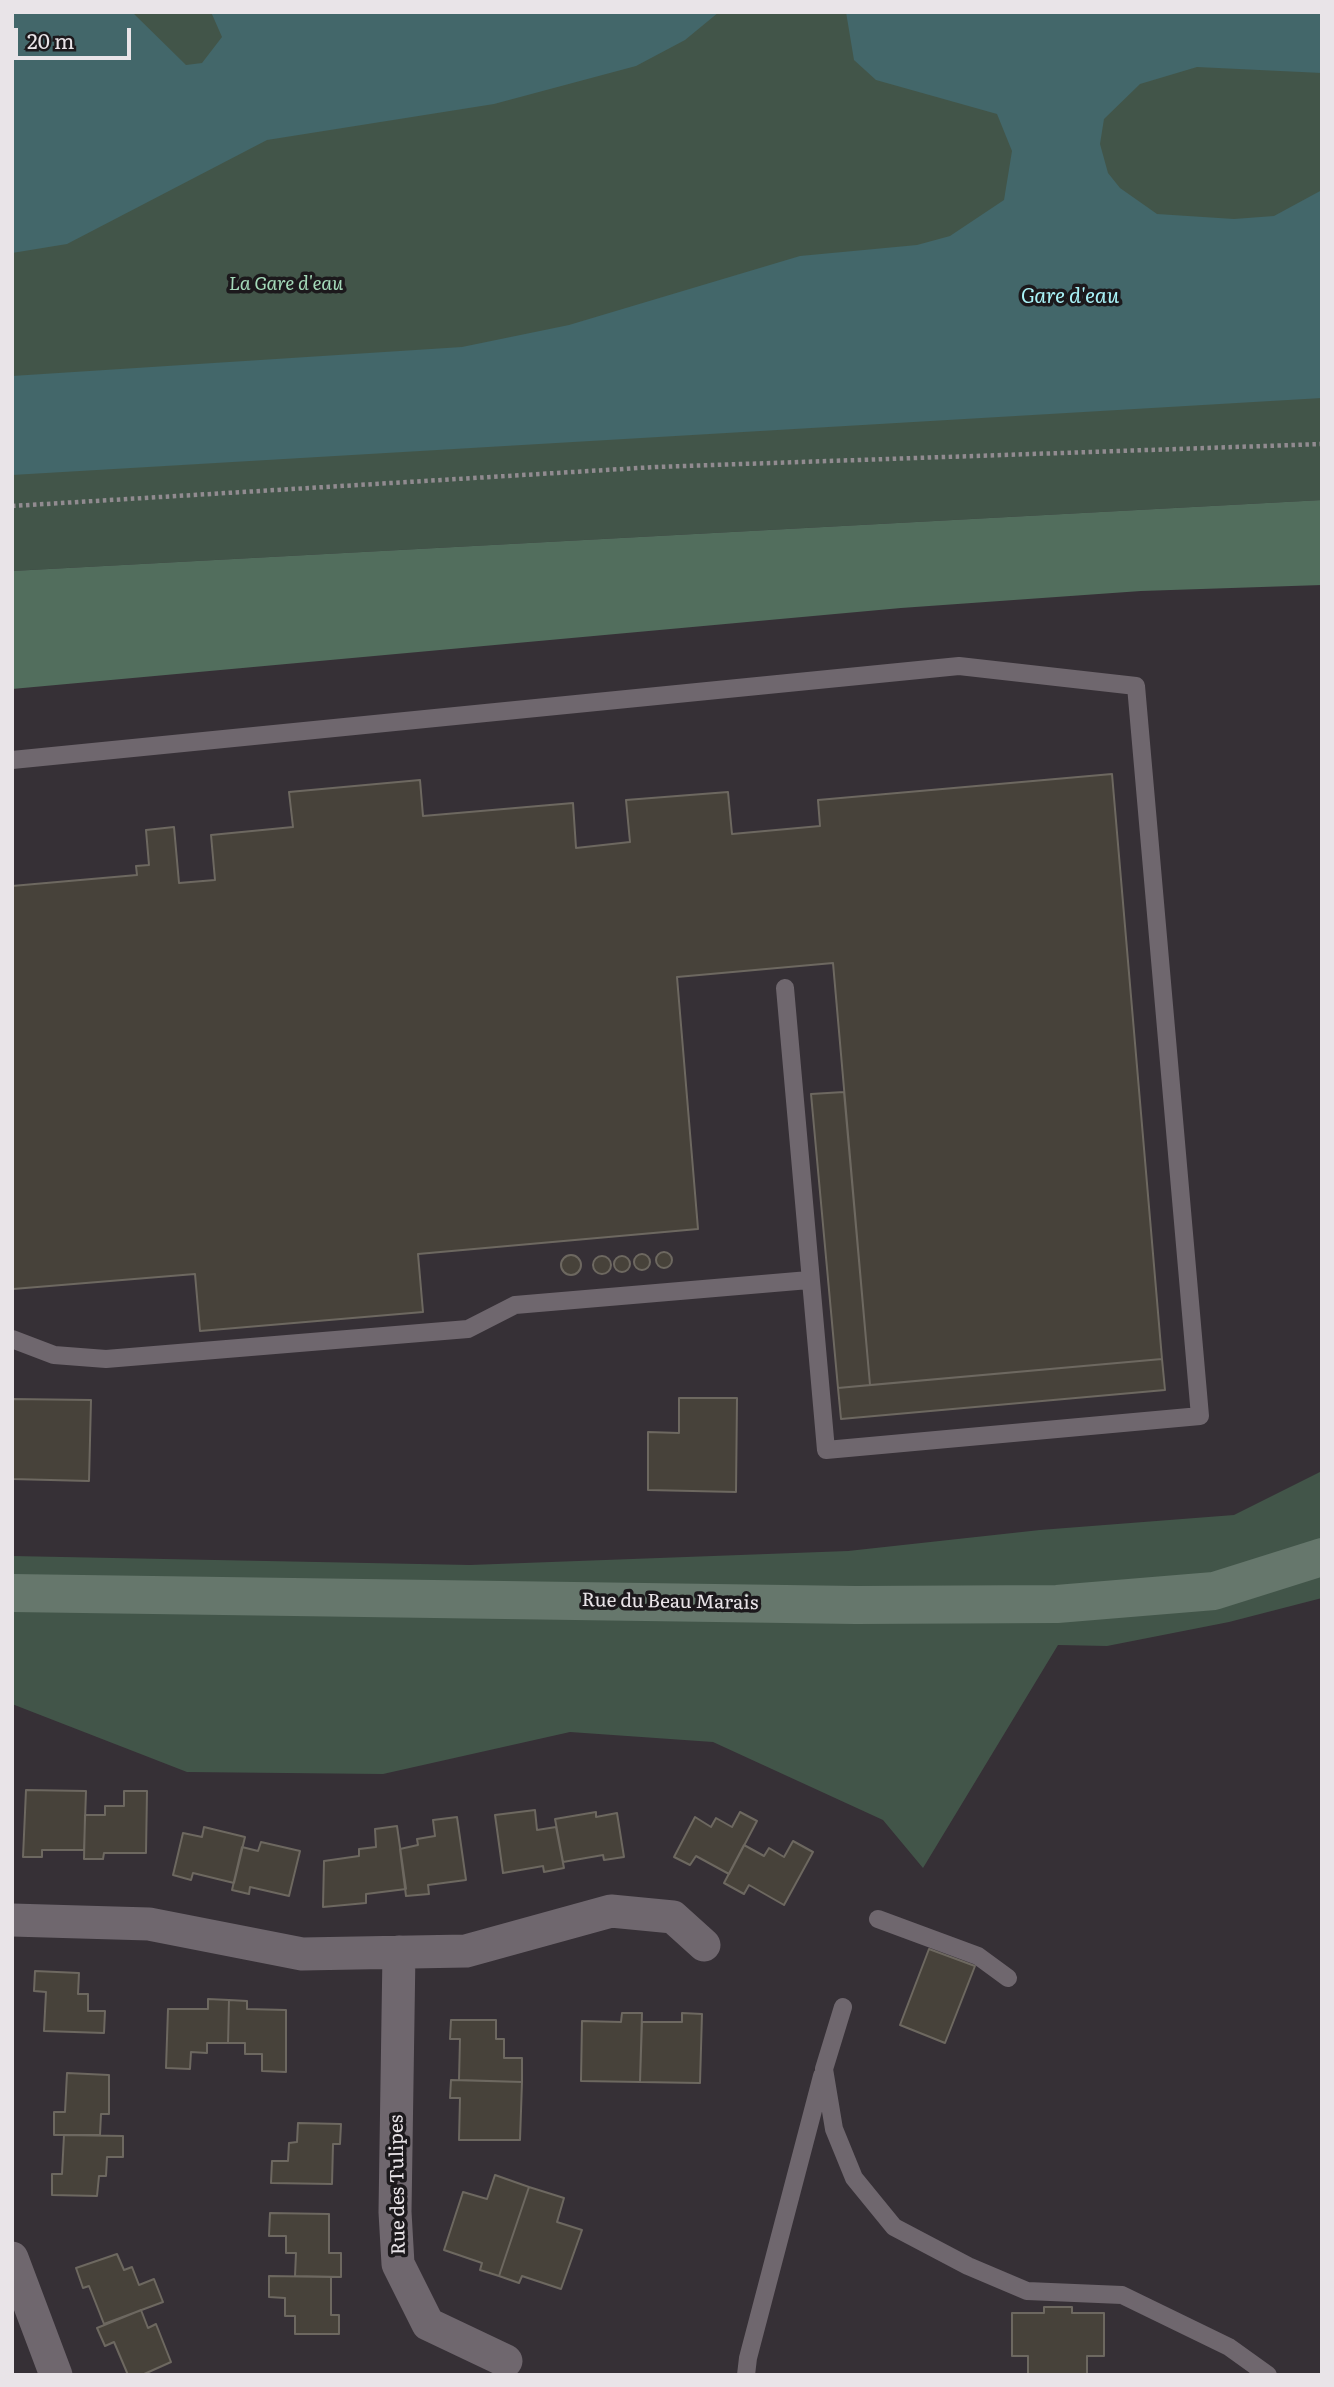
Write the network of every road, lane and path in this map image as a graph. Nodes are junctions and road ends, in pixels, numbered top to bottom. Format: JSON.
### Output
{"nodes":[{"id":1,"x":1322,"y":444,"type":"edge"},
{"id":2,"x":12,"y":506,"type":"edge"},
{"id":3,"x":12,"y":760,"type":"edge"},
{"id":4,"x":785,"y":988,"type":"dead end"},
{"id":5,"x":809,"y":1280,"type":"junction"},
{"id":6,"x":12,"y":1339,"type":"edge"},
{"id":7,"x":1322,"y":1557,"type":"edge"},
{"id":8,"x":12,"y":1593,"type":"edge"},
{"id":9,"x":878,"y":1919,"type":"dead end"},
{"id":10,"x":12,"y":1920,"type":"edge"},
{"id":11,"x":704,"y":1945,"type":"dead end"},
{"id":12,"x":399,"y":1952,"type":"junction"},
{"id":13,"x":1008,"y":1978,"type":"dead end"},
{"id":14,"x":843,"y":2007,"type":"dead end"},
{"id":15,"x":824,"y":2069,"type":"junction"},
{"id":16,"x":12,"y":2258,"type":"edge"},
{"id":17,"x":506,"y":2361,"type":"dead end"},
{"id":18,"x":56,"y":2375,"type":"edge"},
{"id":19,"x":746,"y":2375,"type":"edge"},
{"id":20,"x":1268,"y":2375,"type":"edge"}],
"edges":[{"from":1,"to":2,"type":"path"},
{"from":3,"to":5,"type":"lane"},
{"from":4,"to":5,"type":"lane"},
{"from":5,"to":6,"type":"lane"},
{"from":7,"to":8,"type":"street","name":"Rue du Beau Marais"},
{"from":9,"to":13,"type":"lane"},
{"from":10,"to":12,"type":"street"},
{"from":11,"to":12,"type":"street"},
{"from":12,"to":17,"type":"street","name":"Rue des Tulipes"},
{"from":14,"to":15,"type":"lane"},
{"from":15,"to":19,"type":"lane"},
{"from":15,"to":20,"type":"lane"},
{"from":16,"to":18,"type":"street"}]}
